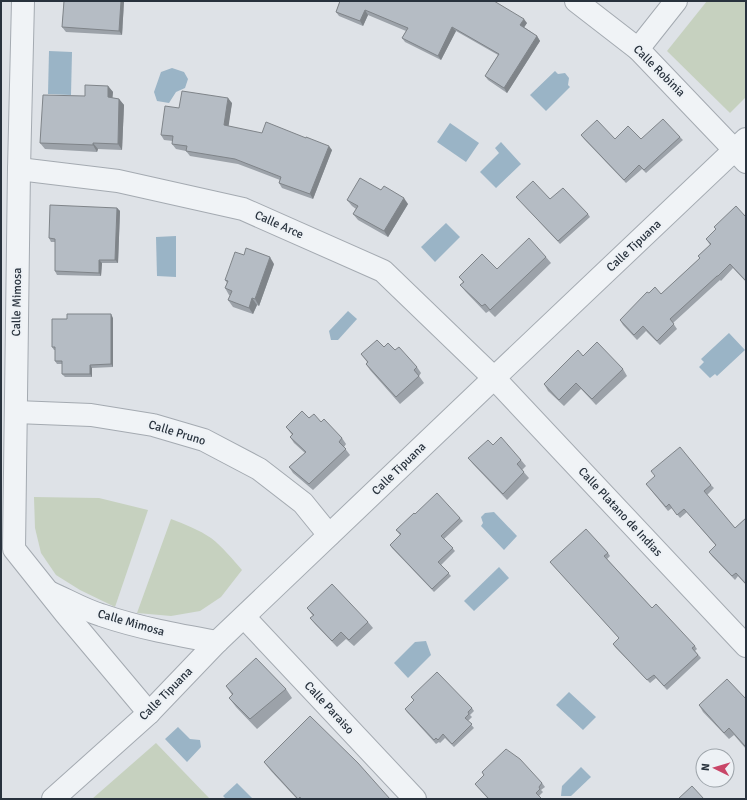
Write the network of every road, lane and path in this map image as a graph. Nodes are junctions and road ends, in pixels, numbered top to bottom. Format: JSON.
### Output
{"nodes":[{"id":1,"x":23,"y":1,"type":"edge"},
{"id":2,"x":576,"y":1,"type":"edge"},
{"id":3,"x":676,"y":1,"type":"edge"},
{"id":4,"x":638,"y":49,"type":"junction"},
{"id":5,"x":742,"y":150,"type":"edge"},
{"id":6,"x":19,"y":169,"type":"junction"},
{"id":7,"x":494,"y":378,"type":"junction"},
{"id":8,"x":16,"y":412,"type":"junction"},
{"id":9,"x":329,"y":535,"type":"junction"},
{"id":10,"x":48,"y":592,"type":"junction"},
{"id":11,"x":244,"y":617,"type":"junction"},
{"id":12,"x":217,"y":642,"type":"junction"},
{"id":13,"x":746,"y":646,"type":"edge"},
{"id":14,"x":149,"y":713,"type":"junction"},
{"id":15,"x":53,"y":799,"type":"edge"},
{"id":16,"x":415,"y":799,"type":"edge"}],
"edges":[{"from":1,"to":6,"type":"street","name":"Calle Mimosa"},
{"from":2,"to":4,"type":"street","name":"Calle Robinia"},
{"from":3,"to":4,"type":"street"},
{"from":4,"to":5,"type":"street","name":"Calle Robinia"},
{"from":5,"to":7,"type":"street","name":"Calle Tipuana"},
{"from":6,"to":7,"type":"street","name":"Calle Arce"},
{"from":6,"to":8,"type":"street","name":"Calle Mimosa"},
{"from":7,"to":9,"type":"street","name":"Calle Tipuana"},
{"from":7,"to":13,"type":"street","name":"Calle Platano de Indias"},
{"from":8,"to":9,"type":"street","name":"Calle Pruno"},
{"from":8,"to":10,"type":"street","name":"Calle Mimosa"},
{"from":9,"to":11,"type":"street","name":"Calle Tipuana"},
{"from":10,"to":12,"type":"street","name":"Calle Mimosa"},
{"from":10,"to":14,"type":"street","name":"Calle Mimosa"},
{"from":11,"to":12,"type":"street","name":"Calle Tipuana"},
{"from":11,"to":16,"type":"street","name":"Calle Paraiso"},
{"from":12,"to":14,"type":"street","name":"Calle Tipuana"},
{"from":14,"to":15,"type":"street","name":"Calle Tipuana"}]}
